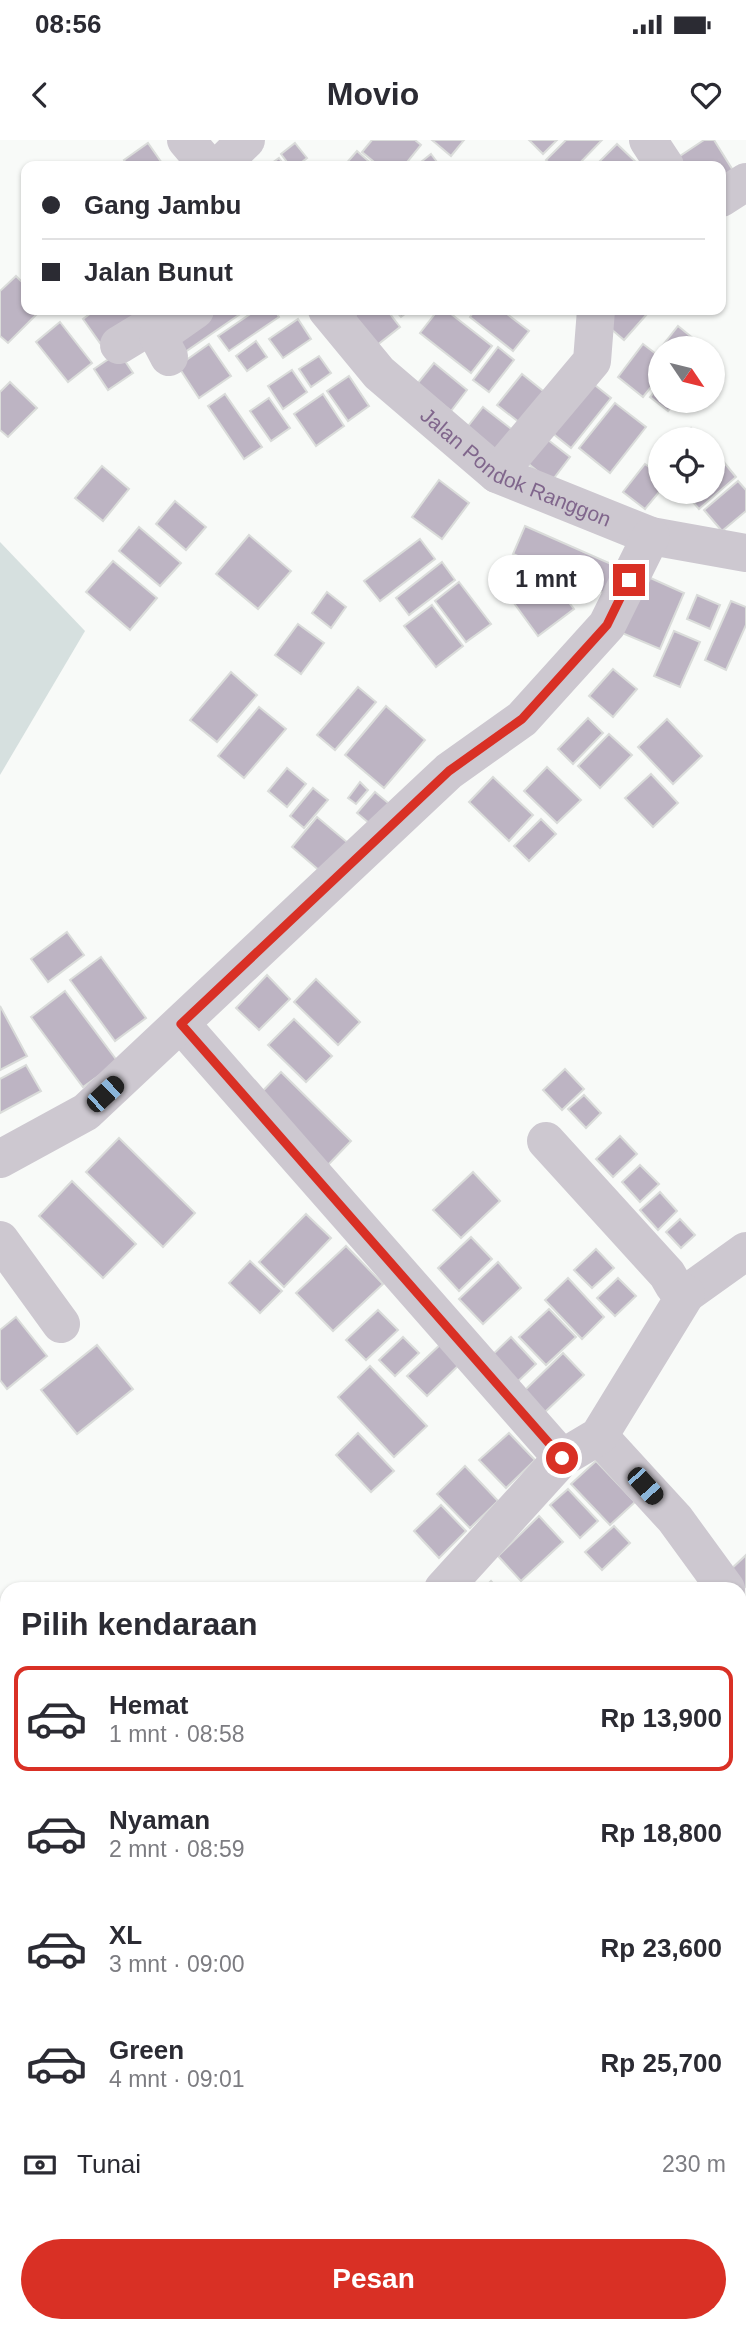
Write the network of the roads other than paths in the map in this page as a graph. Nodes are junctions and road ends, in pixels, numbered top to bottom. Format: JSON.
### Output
{"nodes":[{"id":1,"x":186,"y":140,"type":"edge"},
{"id":2,"x":246,"y":140,"type":"edge"},
{"id":3,"x":648,"y":140,"type":"edge"},
{"id":4,"x":204,"y":161,"type":"edge"},
{"id":5,"x":225,"y":161,"type":"edge"},
{"id":6,"x":662,"y":161,"type":"edge"},
{"id":7,"x":746,"y":182,"type":"edge"},
{"id":8,"x":726,"y":195,"type":"edge"},
{"id":9,"x":191,"y":315,"type":"edge"},
{"id":10,"x":331,"y":315,"type":"edge"},
{"id":11,"x":596,"y":315,"type":"edge"},
{"id":12,"x":119,"y":345,"type":"dead end"},
{"id":13,"x":497,"y":474,"type":"junction"},
{"id":14,"x":651,"y":536,"type":"junction"},
{"id":15,"x":746,"y":553,"type":"edge"},
{"id":16,"x":181,"y":1024,"type":"junction"},
{"id":17,"x":546,"y":1140,"type":"dead end"},
{"id":18,"x":0,"y":1159,"type":"edge"},
{"id":19,"x":0,"y":1240,"type":"edge"},
{"id":20,"x":746,"y":1251,"type":"edge"},
{"id":21,"x":686,"y":1294,"type":"junction"},
{"id":22,"x":61,"y":1324,"type":"dead end"},
{"id":23,"x":599,"y":1436,"type":"junction"},
{"id":24,"x":562,"y":1458,"type":"junction"},
{"id":25,"x":449,"y":1582,"type":"edge"},
{"id":26,"x":721,"y":1582,"type":"edge"}],
"edges":[{"from":1,"to":4,"type":"street"},
{"from":2,"to":5,"type":"street"},
{"from":3,"to":6,"type":"street"},
{"from":7,"to":8,"type":"street"},
{"from":9,"to":12,"type":"street"},
{"from":10,"to":13,"type":"street","name":"Jalan Pondok Ranggon"},
{"from":11,"to":13,"type":"street"},
{"from":13,"to":14,"type":"street","name":"Jalan Pondok Ranggon"},
{"from":14,"to":15,"type":"street","name":"Jalan Pondok Ranggon"},
{"from":14,"to":16,"type":"street"},
{"from":16,"to":18,"type":"street"},
{"from":16,"to":24,"type":"street"},
{"from":17,"to":21,"type":"street"},
{"from":19,"to":22,"type":"street"},
{"from":20,"to":21,"type":"street"},
{"from":21,"to":23,"type":"street"},
{"from":23,"to":24,"type":"street"},
{"from":23,"to":26,"type":"street"},
{"from":24,"to":25,"type":"street"}]}
